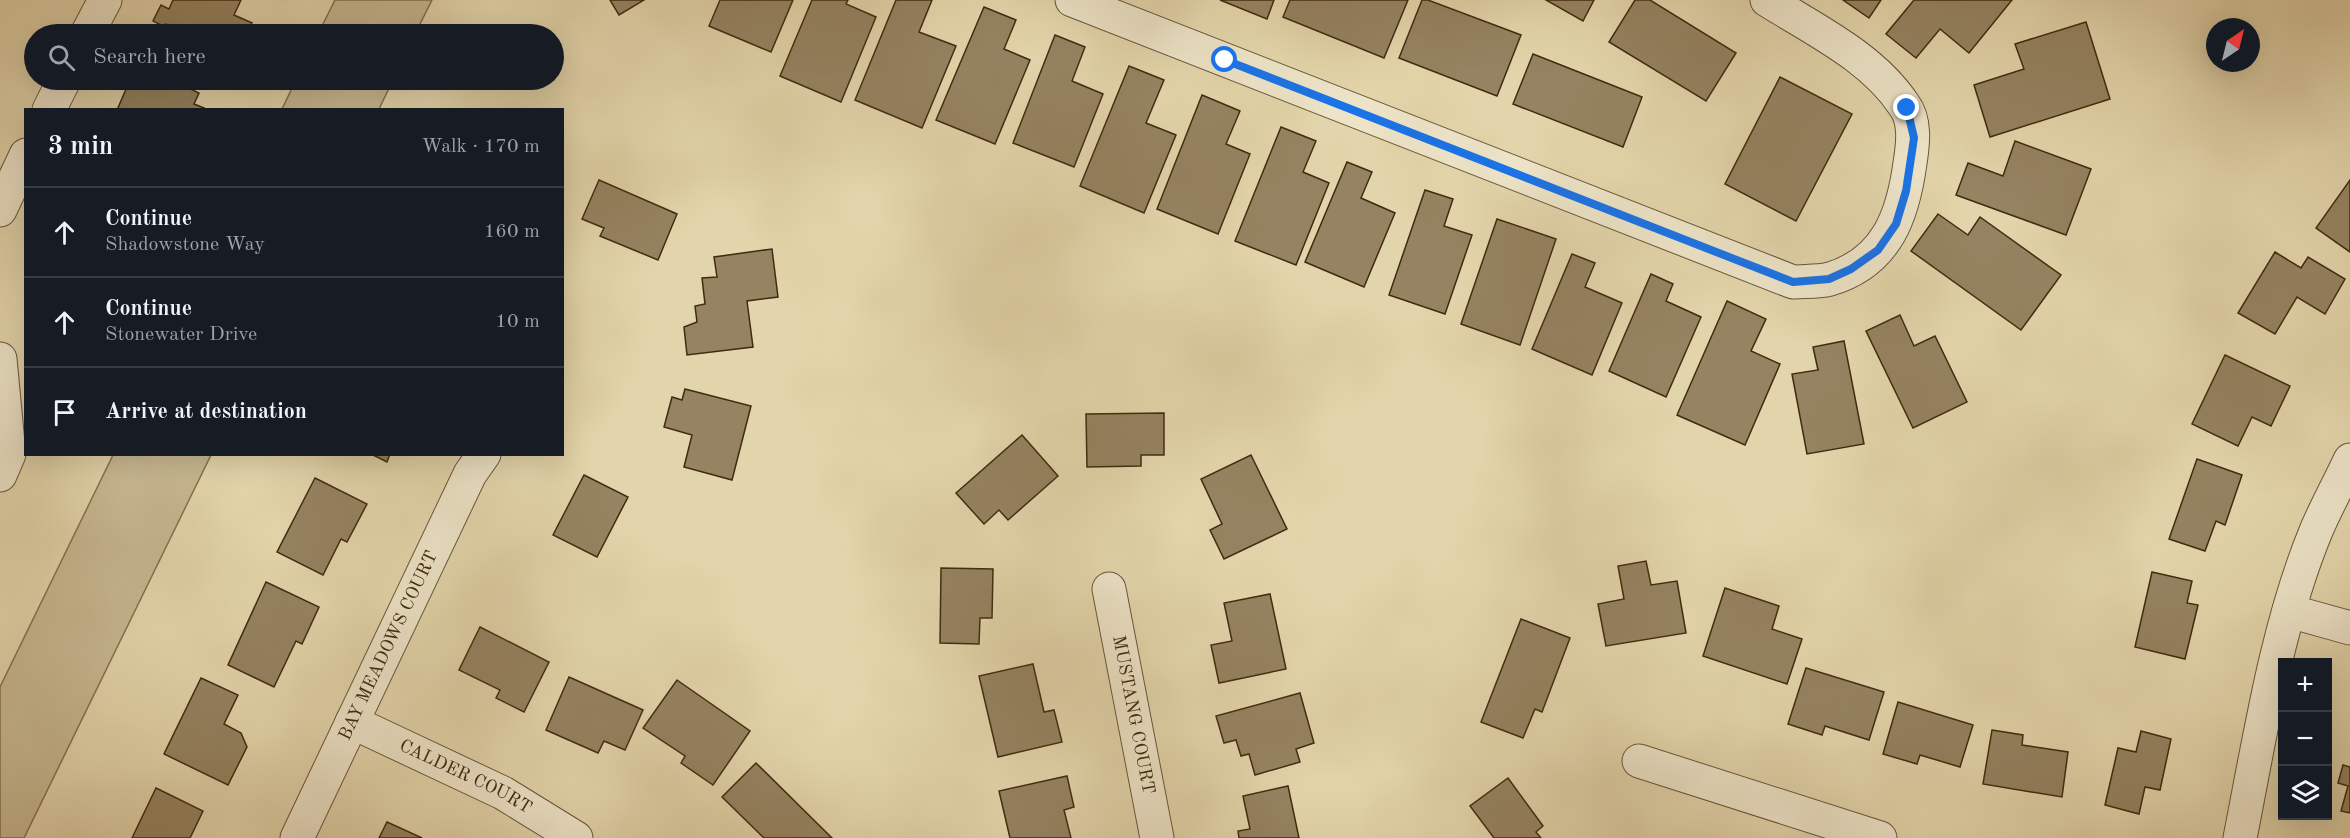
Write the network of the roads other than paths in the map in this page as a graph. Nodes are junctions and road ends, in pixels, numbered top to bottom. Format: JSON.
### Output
{"nodes":[{"id":1,"x":105,"y":0,"type":"edge"},
{"id":2,"x":1072,"y":0,"type":"edge"},
{"id":3,"x":1767,"y":0,"type":"edge"},
{"id":4,"x":92,"y":24,"type":"edge"},
{"id":5,"x":59,"y":90,"type":"edge"},
{"id":6,"x":50,"y":108,"type":"edge"},
{"id":7,"x":24,"y":159,"type":"edge"},
{"id":8,"x":0,"y":210,"type":"edge"},
{"id":9,"x":0,"y":359,"type":"edge"},
{"id":10,"x":483,"y":456,"type":"edge"},
{"id":11,"x":2350,"y":460,"type":"edge"},
{"id":12,"x":0,"y":475,"type":"edge"},
{"id":13,"x":1109,"y":589,"type":"dead end"},
{"id":14,"x":2289,"y":611,"type":"junction"},
{"id":15,"x":2350,"y":628,"type":"edge"},
{"id":16,"x":352,"y":722,"type":"junction"},
{"id":17,"x":1639,"y":761,"type":"dead end"},
{"id":18,"x":297,"y":838,"type":"edge"},
{"id":19,"x":576,"y":838,"type":"edge"},
{"id":20,"x":1157,"y":838,"type":"edge"},
{"id":21,"x":1880,"y":838,"type":"edge"},
{"id":22,"x":2241,"y":838,"type":"edge"}],
"edges":[{"from":1,"to":4,"type":"street"},
{"from":2,"to":3,"type":"street"},
{"from":5,"to":6,"type":"street"},
{"from":7,"to":8,"type":"street"},
{"from":9,"to":12,"type":"street"},
{"from":10,"to":16,"type":"street","name":"BAY MEADOWS COURT"},
{"from":11,"to":14,"type":"street"},
{"from":13,"to":20,"type":"street","name":"MUSTANG COURT"},
{"from":14,"to":15,"type":"street"},
{"from":14,"to":22,"type":"street"},
{"from":16,"to":18,"type":"street","name":"BAY MEADOWS COURT"},
{"from":16,"to":19,"type":"street","name":"CALDER COURT"},
{"from":17,"to":21,"type":"street"}]}
